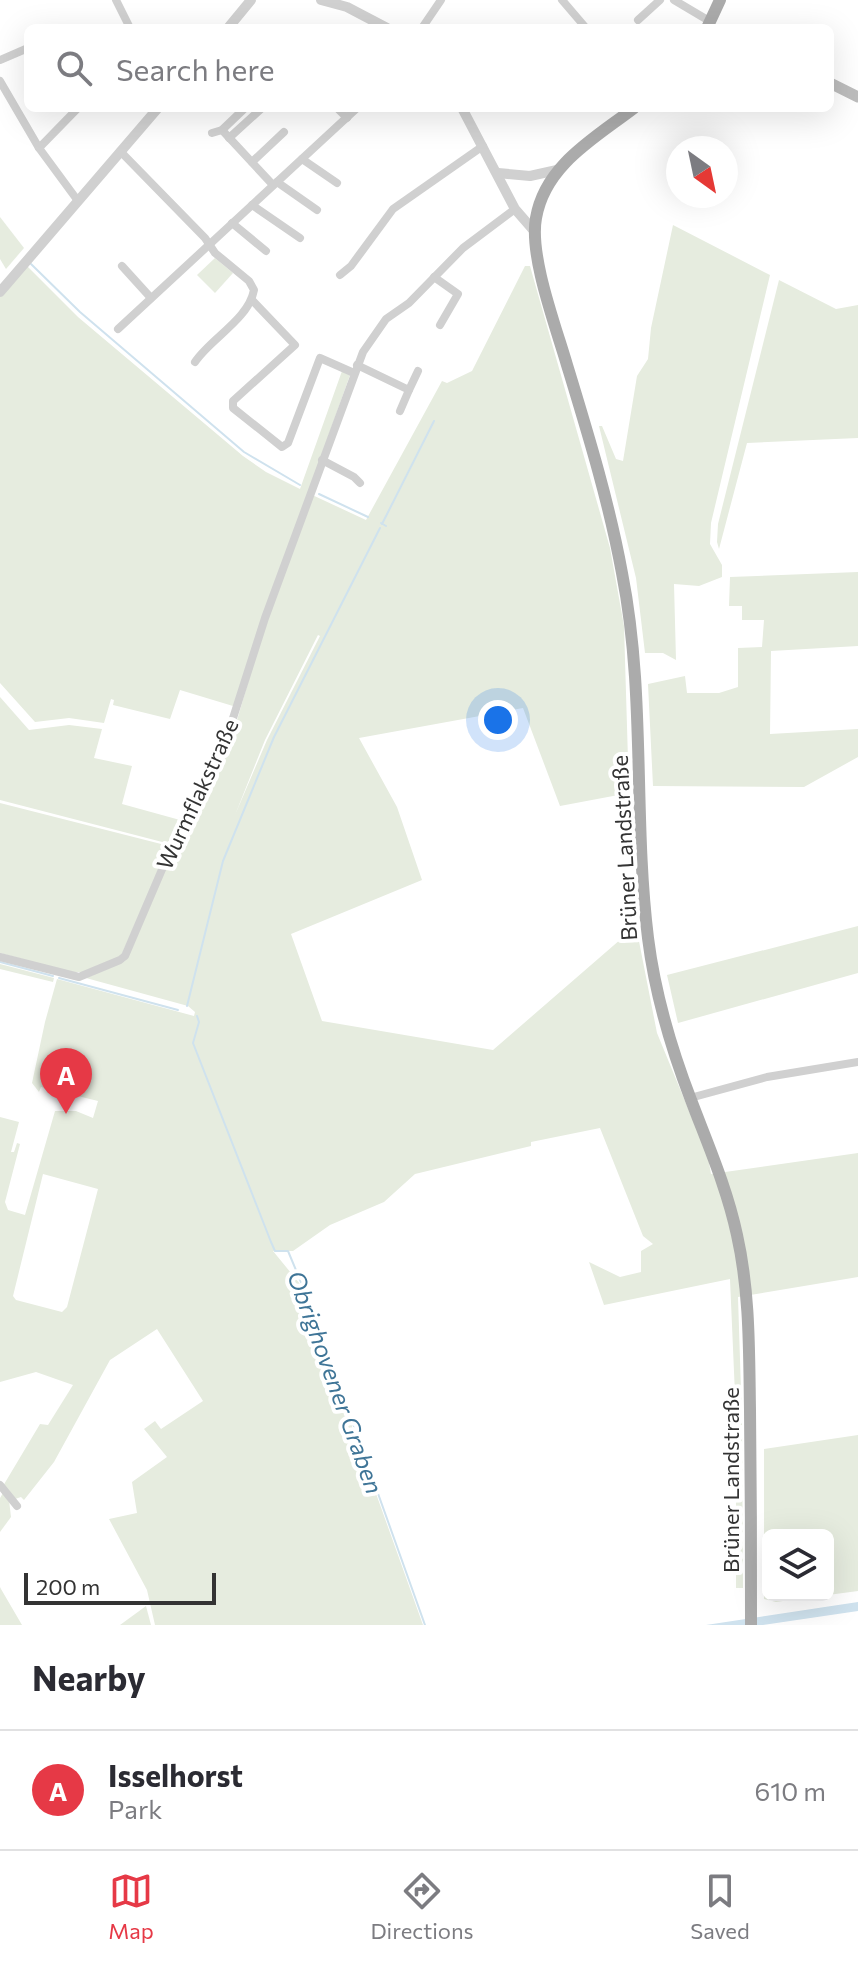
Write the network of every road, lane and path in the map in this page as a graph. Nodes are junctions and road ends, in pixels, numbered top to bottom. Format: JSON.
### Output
{"nodes":[{"id":1,"x":116,"y":0,"type":"edge"},
{"id":2,"x":251,"y":0,"type":"edge"},
{"id":3,"x":321,"y":0,"type":"edge"},
{"id":4,"x":441,"y":0,"type":"edge"},
{"id":5,"x":562,"y":0,"type":"edge"},
{"id":6,"x":660,"y":0,"type":"edge"},
{"id":7,"x":674,"y":0,"type":"edge"},
{"id":8,"x":720,"y":0,"type":"edge"},
{"id":9,"x":638,"y":20,"type":"dead end"},
{"id":10,"x":128,"y":24,"type":"edge"},
{"id":11,"x":231,"y":24,"type":"edge"},
{"id":12,"x":379,"y":24,"type":"edge"},
{"id":13,"x":425,"y":24,"type":"edge"},
{"id":14,"x":583,"y":24,"type":"edge"},
{"id":15,"x":711,"y":24,"type":"edge"},
{"id":16,"x":714,"y":24,"type":"edge"},
{"id":17,"x":24,"y":50,"type":"edge"},
{"id":18,"x":0,"y":60,"type":"edge"},
{"id":19,"x":0,"y":81,"type":"edge"},
{"id":20,"x":834,"y":85,"type":"edge"},
{"id":21,"x":858,"y":97,"type":"edge"},
{"id":22,"x":74,"y":112,"type":"edge"},
{"id":23,"x":154,"y":112,"type":"edge"},
{"id":24,"x":241,"y":112,"type":"edge"},
{"id":25,"x":258,"y":112,"type":"edge"},
{"id":26,"x":341,"y":112,"type":"edge"},
{"id":27,"x":353,"y":112,"type":"edge"},
{"id":28,"x":464,"y":112,"type":"edge"},
{"id":29,"x":629,"y":112,"type":"edge"},
{"id":30,"x":347,"y":118,"type":"junction"},
{"id":31,"x":222,"y":130,"type":"junction"},
{"id":32,"x":284,"y":132,"type":"dead end"},
{"id":33,"x":212,"y":133,"type":"dead end"},
{"id":34,"x":229,"y":138,"type":"junction"},
{"id":35,"x":483,"y":146,"type":"junction"},
{"id":36,"x":39,"y":148,"type":"junction"},
{"id":37,"x":120,"y":151,"type":"junction"},
{"id":38,"x":302,"y":159,"type":"junction"},
{"id":39,"x":252,"y":162,"type":"junction"},
{"id":40,"x":557,"y":170,"type":"junction"},
{"id":41,"x":498,"y":173,"type":"junction"},
{"id":42,"x":275,"y":183,"type":"junction"},
{"id":43,"x":337,"y":183,"type":"dead end"},
{"id":44,"x":78,"y":201,"type":"junction"},
{"id":45,"x":252,"y":205,"type":"junction"},
{"id":46,"x":515,"y":209,"type":"junction"},
{"id":47,"x":317,"y":210,"type":"dead end"},
{"id":48,"x":536,"y":215,"type":"junction"},
{"id":49,"x":232,"y":223,"type":"junction"},
{"id":50,"x":535,"y":232,"type":"junction"},
{"id":51,"x":300,"y":238,"type":"dead end"},
{"id":52,"x":210,"y":244,"type":"junction"},
{"id":53,"x":266,"y":251,"type":"dead end"},
{"id":54,"x":122,"y":266,"type":"dead end"},
{"id":55,"x":340,"y":275,"type":"dead end"},
{"id":56,"x":434,"y":277,"type":"junction"},
{"id":57,"x":0,"y":292,"type":"edge"},
{"id":58,"x":151,"y":298,"type":"junction"},
{"id":59,"x":252,"y":300,"type":"junction"},
{"id":60,"x":440,"y":325,"type":"dead end"},
{"id":61,"x":118,"y":329,"type":"dead end"},
{"id":62,"x":195,"y":362,"type":"dead end"},
{"id":63,"x":356,"y":369,"type":"junction"},
{"id":64,"x":418,"y":371,"type":"dead end"},
{"id":65,"x":409,"y":390,"type":"junction"},
{"id":66,"x":400,"y":411,"type":"dead end"},
{"id":67,"x":322,"y":460,"type":"junction"},
{"id":68,"x":360,"y":483,"type":"dead end"},
{"id":69,"x":0,"y":957,"type":"edge"},
{"id":70,"x":858,"y":1062,"type":"edge"},
{"id":71,"x":690,"y":1098,"type":"junction"},
{"id":72,"x":0,"y":1485,"type":"edge"},
{"id":73,"x":17,"y":1506,"type":"dead end"},
{"id":74,"x":751,"y":1619,"type":"edge"}],
"edges":[{"from":1,"to":10,"type":"street"},
{"from":2,"to":11,"type":"street"},
{"from":3,"to":12,"type":"street"},
{"from":4,"to":13,"type":"street"},
{"from":5,"to":14,"type":"street"},
{"from":6,"to":9,"type":"street"},
{"from":7,"to":15,"type":"street"},
{"from":8,"to":16,"type":"main road"},
{"from":17,"to":18,"type":"street"},
{"from":19,"to":36,"type":"street"},
{"from":20,"to":21,"type":"main road"},
{"from":22,"to":36,"type":"street"},
{"from":23,"to":37,"type":"street"},
{"from":24,"to":31,"type":"street"},
{"from":25,"to":34,"type":"street"},
{"from":26,"to":30,"type":"street"},
{"from":27,"to":30,"type":"street"},
{"from":28,"to":35,"type":"street"},
{"from":29,"to":40,"type":"main road","name":"Brüner Landstraße"},
{"from":30,"to":38,"type":"street"},
{"from":31,"to":33,"type":"street"},
{"from":31,"to":34,"type":"street"},
{"from":32,"to":39,"type":"street"},
{"from":34,"to":39,"type":"street"},
{"from":35,"to":41,"type":"street"},
{"from":35,"to":55,"type":"street"},
{"from":36,"to":44,"type":"street"},
{"from":37,"to":44,"type":"street"},
{"from":37,"to":52,"type":"street"},
{"from":38,"to":42,"type":"street"},
{"from":38,"to":43,"type":"street"},
{"from":39,"to":42,"type":"street"},
{"from":40,"to":41,"type":"street"},
{"from":40,"to":48,"type":"main road","name":"Brüner Landstraße"},
{"from":41,"to":46,"type":"street"},
{"from":42,"to":45,"type":"street"},
{"from":42,"to":47,"type":"street"},
{"from":44,"to":57,"type":"street"},
{"from":45,"to":49,"type":"street"},
{"from":45,"to":51,"type":"street"},
{"from":46,"to":48,"type":"street"},
{"from":46,"to":50,"type":"street"},
{"from":46,"to":56,"type":"street","name":"Wurmflakstraße"},
{"from":48,"to":50,"type":"main road","name":"Brüner Landstraße"},
{"from":49,"to":52,"type":"street"},
{"from":49,"to":53,"type":"street"},
{"from":50,"to":71,"type":"main road","name":"Brüner Landstraße"},
{"from":52,"to":58,"type":"street"},
{"from":52,"to":59,"type":"street"},
{"from":54,"to":58,"type":"street"},
{"from":56,"to":60,"type":"street"},
{"from":56,"to":63,"type":"street","name":"Wurmflakstraße"},
{"from":58,"to":61,"type":"street"},
{"from":59,"to":62,"type":"street"},
{"from":59,"to":63,"type":"street"},
{"from":63,"to":65,"type":"street"},
{"from":63,"to":67,"type":"street","name":"Wurmflakstraße"},
{"from":64,"to":65,"type":"street"},
{"from":65,"to":66,"type":"street"},
{"from":67,"to":68,"type":"street"},
{"from":67,"to":69,"type":"street","name":"Wurmflakstraße"},
{"from":70,"to":71,"type":"street"},
{"from":71,"to":74,"type":"main road","name":"Brüner Landstraße"},
{"from":72,"to":73,"type":"street"}]}
